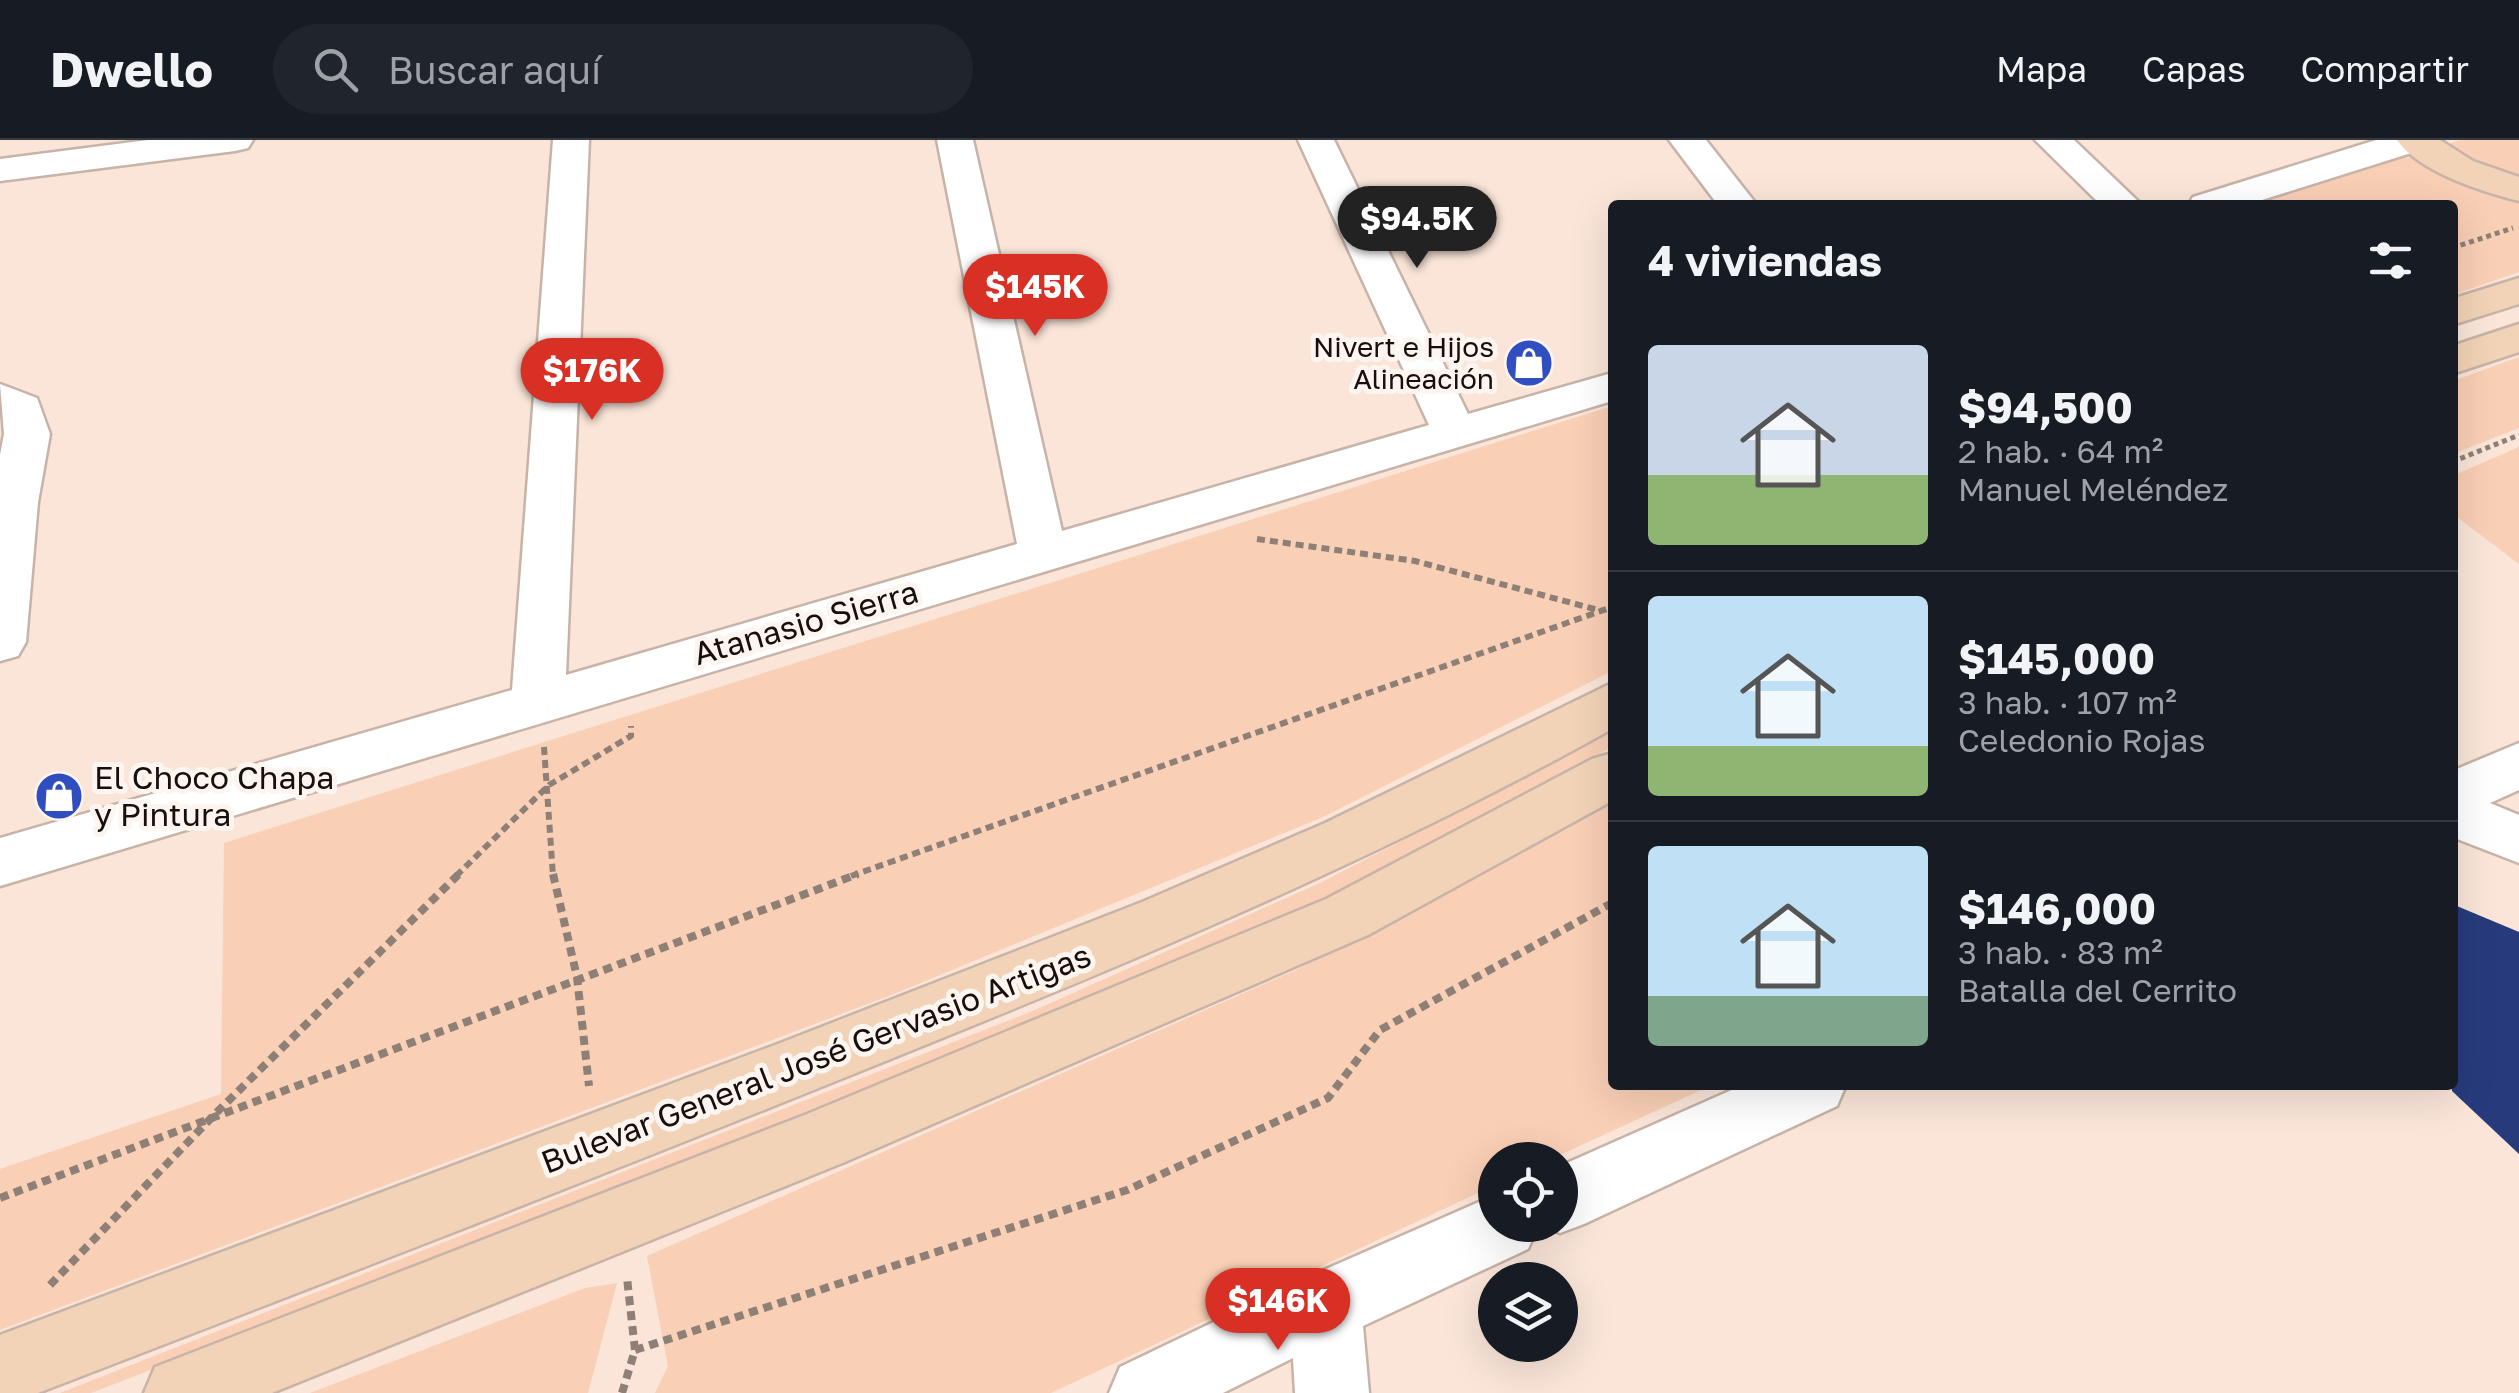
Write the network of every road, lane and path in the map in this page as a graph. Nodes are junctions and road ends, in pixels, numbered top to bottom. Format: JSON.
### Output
{"nodes":[{"id":1,"x":235,"y":140,"type":"edge"},
{"id":2,"x":571,"y":140,"type":"edge"},
{"id":3,"x":955,"y":140,"type":"edge"},
{"id":4,"x":1316,"y":140,"type":"edge"},
{"id":5,"x":1687,"y":140,"type":"edge"},
{"id":6,"x":2052,"y":140,"type":"edge"},
{"id":7,"x":2415,"y":140,"type":"edge"},
{"id":8,"x":0,"y":170,"type":"edge"},
{"id":9,"x":2519,"y":190,"type":"edge"},
{"id":10,"x":1734,"y":200,"type":"edge"},
{"id":11,"x":2118,"y":200,"type":"edge"},
{"id":12,"x":2224,"y":200,"type":"edge"},
{"id":13,"x":2519,"y":226,"type":"edge"},
{"id":14,"x":2458,"y":246,"type":"edge"},
{"id":15,"x":2519,"y":290,"type":"edge"},
{"id":16,"x":2458,"y":311,"type":"edge"},
{"id":17,"x":2519,"y":337,"type":"edge"},
{"id":18,"x":2458,"y":359,"type":"edge"},
{"id":19,"x":1608,"y":388,"type":"edge"},
{"id":20,"x":0,"y":398,"type":"edge"},
{"id":21,"x":1455,"y":433,"type":"junction"},
{"id":22,"x":2519,"y":435,"type":"edge"},
{"id":23,"x":2458,"y":460,"type":"edge"},
{"id":24,"x":1242,"y":537,"type":"dead end"},
{"id":25,"x":1043,"y":554,"type":"junction"},
{"id":26,"x":1608,"y":609,"type":"edge"},
{"id":27,"x":1603,"y":611,"type":"junction"},
{"id":28,"x":0,"y":642,"type":"edge"},
{"id":29,"x":632,"y":674,"type":"junction"},
{"id":30,"x":538,"y":701,"type":"junction"},
{"id":31,"x":1608,"y":706,"type":"edge"},
{"id":32,"x":2519,"y":765,"type":"edge"},
{"id":33,"x":1608,"y":777,"type":"edge"},
{"id":34,"x":549,"y":785,"type":"junction"},
{"id":35,"x":2458,"y":793,"type":"edge"},
{"id":36,"x":2458,"y":815,"type":"edge"},
{"id":37,"x":2519,"y":838,"type":"edge"},
{"id":38,"x":0,"y":862,"type":"edge"},
{"id":39,"x":1608,"y":905,"type":"edge"},
{"id":40,"x":577,"y":977,"type":"junction"},
{"id":41,"x":1803,"y":1090,"type":"edge"},
{"id":42,"x":216,"y":1113,"type":"junction"},
{"id":43,"x":591,"y":1148,"type":"junction"},
{"id":44,"x":1578,"y":1192,"type":"edge"},
{"id":45,"x":0,"y":1198,"type":"edge"},
{"id":46,"x":609,"y":1226,"type":"junction"},
{"id":47,"x":1478,"y":1237,"type":"edge"},
{"id":48,"x":40,"y":1294,"type":"dead end"},
{"id":49,"x":1326,"y":1306,"type":"junction"},
{"id":50,"x":635,"y":1350,"type":"junction"},
{"id":51,"x":0,"y":1371,"type":"edge"},
{"id":52,"x":181,"y":1393,"type":"edge"},
{"id":53,"x":622,"y":1393,"type":"edge"},
{"id":54,"x":1146,"y":1393,"type":"edge"},
{"id":55,"x":1332,"y":1393,"type":"edge"}],
"edges":[{"from":1,"to":8,"type":"street"},
{"from":2,"to":30,"type":"street"},
{"from":3,"to":25,"type":"street"},
{"from":4,"to":21,"type":"street"},
{"from":5,"to":10,"type":"street"},
{"from":6,"to":11,"type":"street"},
{"from":7,"to":9,"type":"main road"},
{"from":7,"to":12,"type":"street"},
{"from":13,"to":14,"type":"path"},
{"from":15,"to":16,"type":"main road"},
{"from":17,"to":18,"type":"main road"},
{"from":19,"to":21,"type":"street","name":"Atanasio Sierra"},
{"from":20,"to":28,"type":"street"},
{"from":21,"to":25,"type":"street","name":"Atanasio Sierra"},
{"from":22,"to":23,"type":"path"},
{"from":24,"to":27,"type":"path"},
{"from":25,"to":29,"type":"street","name":"Atanasio Sierra"},
{"from":26,"to":27,"type":"path"},
{"from":27,"to":40,"type":"path"},
{"from":29,"to":30,"type":"street","name":"Atanasio Sierra"},
{"from":29,"to":34,"type":"path"},
{"from":30,"to":34,"type":"path"},
{"from":30,"to":38,"type":"street","name":"Atanasio Sierra"},
{"from":31,"to":43,"type":"main road","name":"Bulevar General José Gervasio Artigas"},
{"from":32,"to":35,"type":"street"},
{"from":33,"to":46,"type":"main road","name":"Bulevar General José Gervasio Artigas"},
{"from":34,"to":40,"type":"path"},
{"from":34,"to":42,"type":"path"},
{"from":36,"to":37,"type":"street"},
{"from":39,"to":50,"type":"path"},
{"from":40,"to":42,"type":"path"},
{"from":40,"to":43,"type":"path"},
{"from":41,"to":44,"type":"street"},
{"from":42,"to":45,"type":"path"},
{"from":42,"to":48,"type":"path"},
{"from":43,"to":51,"type":"main road","name":"Bulevar General José Gervasio Artigas"},
{"from":46,"to":50,"type":"path"},
{"from":46,"to":52,"type":"main road","name":"Bulevar General José Gervasio Artigas"},
{"from":47,"to":49,"type":"street"},
{"from":49,"to":54,"type":"street"},
{"from":49,"to":55,"type":"street"},
{"from":50,"to":53,"type":"path"}]}
